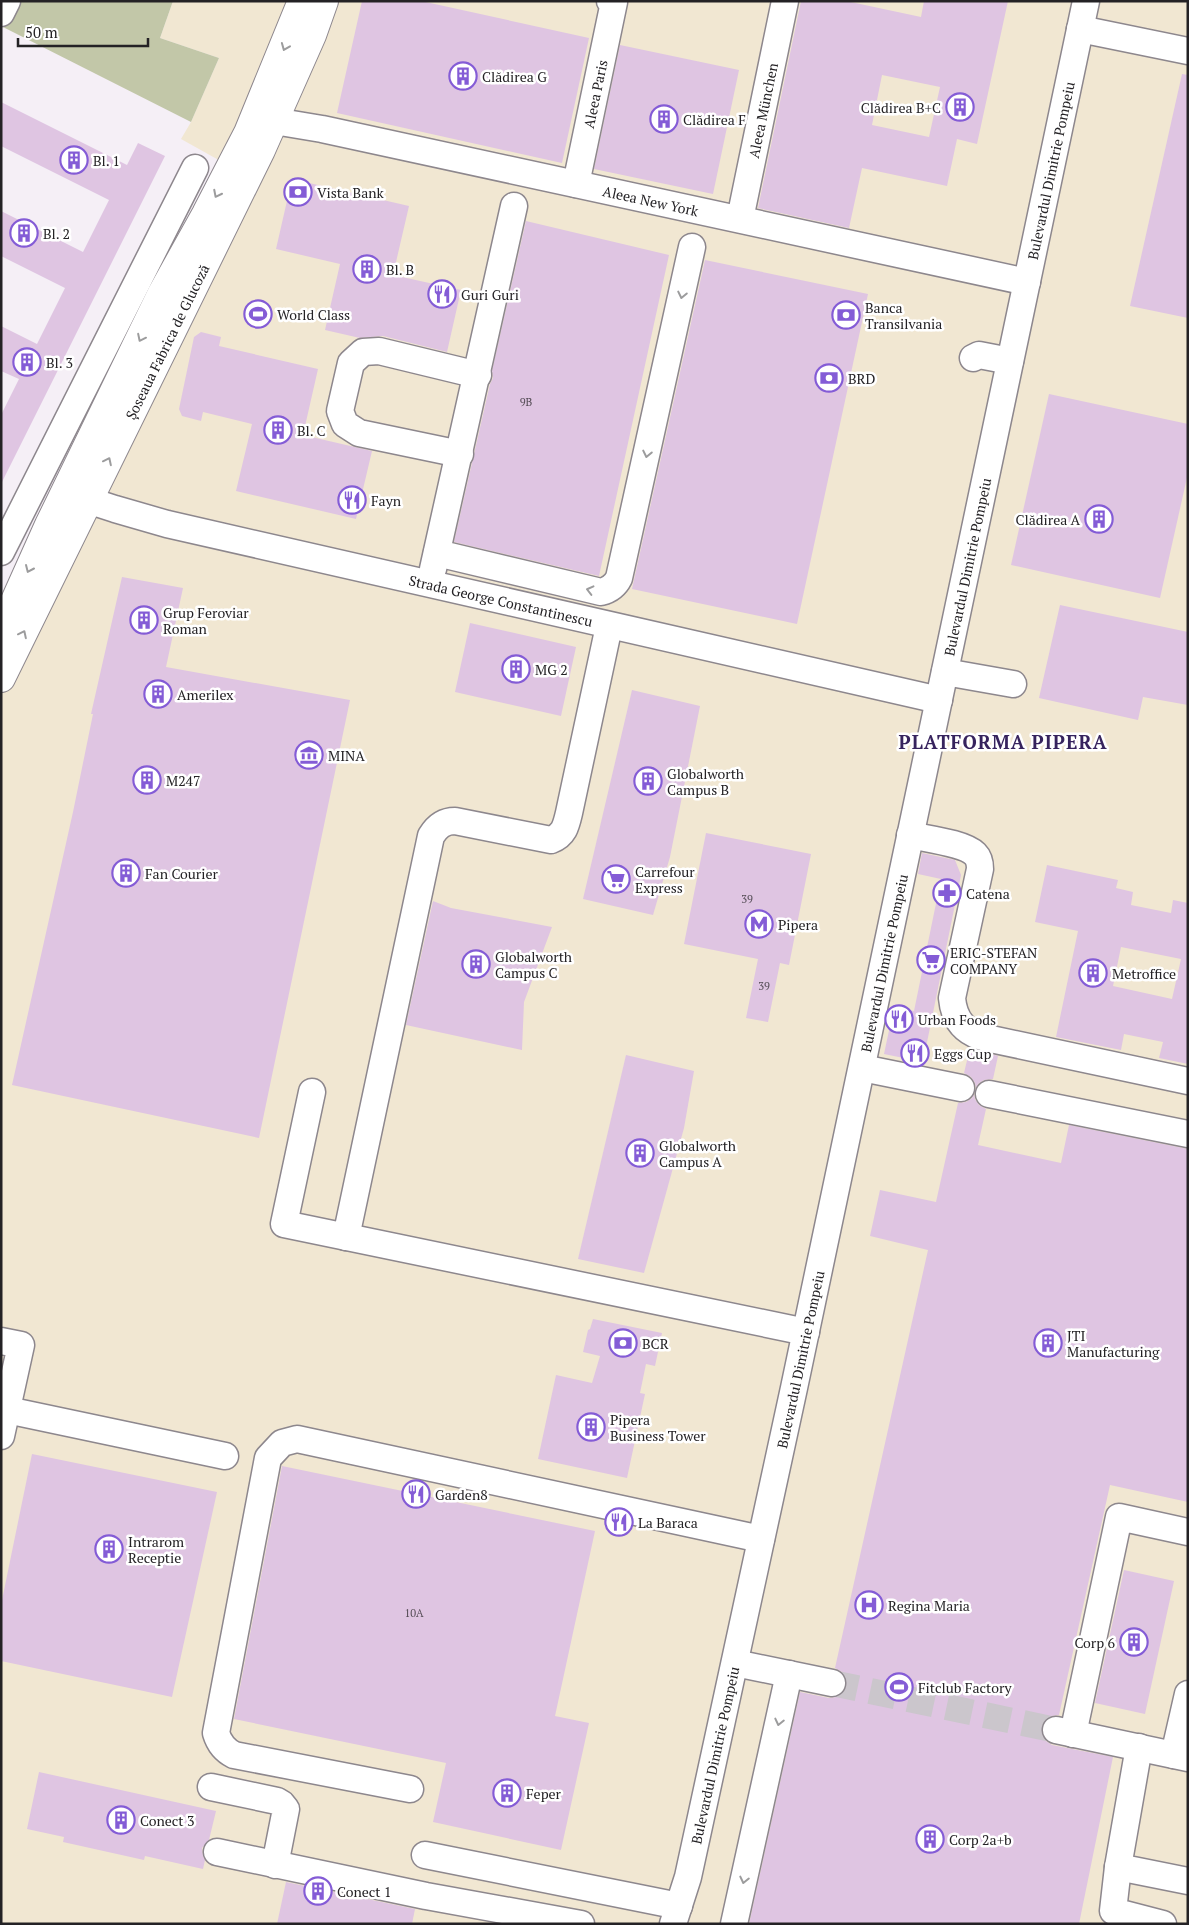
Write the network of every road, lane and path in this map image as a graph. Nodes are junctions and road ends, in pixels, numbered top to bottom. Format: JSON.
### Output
{"nodes":[{"id":1,"x":7,"y":1,"type":"edge"},
{"id":2,"x":302,"y":1,"type":"edge"},
{"id":3,"x":324,"y":1,"type":"edge"},
{"id":4,"x":785,"y":1,"type":"edge"},
{"id":5,"x":1086,"y":1,"type":"edge"},
{"id":6,"x":612,"y":2,"type":"edge"},
{"id":7,"x":1,"y":14,"type":"edge"},
{"id":8,"x":1080,"y":29,"type":"junction"},
{"id":9,"x":1188,"y":51,"type":"edge"},
{"id":10,"x":274,"y":121,"type":"junction"},
{"id":11,"x":196,"y":168,"type":"dead end"},
{"id":12,"x":576,"y":184,"type":"junction"},
{"id":13,"x":514,"y":206,"type":"dead end"},
{"id":14,"x":740,"y":219,"type":"junction"},
{"id":15,"x":692,"y":247,"type":"dead end"},
{"id":16,"x":1026,"y":282,"type":"junction"},
{"id":17,"x":976,"y":354,"type":"dead end"},
{"id":18,"x":1010,"y":361,"type":"junction"},
{"id":19,"x":478,"y":375,"type":"junction"},
{"id":20,"x":460,"y":454,"type":"junction"},
{"id":21,"x":77,"y":497,"type":"junction"},
{"id":22,"x":1,"y":552,"type":"edge"},
{"id":23,"x":437,"y":553,"type":"junction"},
{"id":24,"x":430,"y":584,"type":"junction"},
{"id":25,"x":609,"y":626,"type":"junction"},
{"id":26,"x":1,"y":632,"type":"edge"},
{"id":27,"x":945,"y":672,"type":"junction"},
{"id":28,"x":1,"y":678,"type":"edge"},
{"id":29,"x":1013,"y":684,"type":"dead end"},
{"id":30,"x":939,"y":700,"type":"junction"},
{"id":31,"x":910,"y":836,"type":"junction"},
{"id":32,"x":862,"y":1068,"type":"junction"},
{"id":33,"x":1188,"y":1081,"type":"edge"},
{"id":34,"x":961,"y":1088,"type":"dead end"},
{"id":35,"x":312,"y":1092,"type":"dead end"},
{"id":36,"x":989,"y":1094,"type":"dead end"},
{"id":37,"x":1188,"y":1134,"type":"edge"},
{"id":38,"x":346,"y":1237,"type":"junction"},
{"id":39,"x":806,"y":1332,"type":"junction"},
{"id":40,"x":1,"y":1341,"type":"edge"},
{"id":41,"x":7,"y":1410,"type":"junction"},
{"id":42,"x":1,"y":1436,"type":"edge"},
{"id":43,"x":225,"y":1456,"type":"dead end"},
{"id":44,"x":1188,"y":1532,"type":"edge"},
{"id":45,"x":761,"y":1539,"type":"junction"},
{"id":46,"x":735,"y":1663,"type":"junction"},
{"id":47,"x":790,"y":1674,"type":"junction"},
{"id":48,"x":832,"y":1683,"type":"tunnel mouth"},
{"id":49,"x":1188,"y":1694,"type":"edge"},
{"id":50,"x":1139,"y":1748,"type":"junction"},
{"id":51,"x":1181,"y":1756,"type":"edge"},
{"id":52,"x":211,"y":1787,"type":"dead end"},
{"id":53,"x":410,"y":1789,"type":"dead end"},
{"id":54,"x":217,"y":1852,"type":"dead end"},
{"id":55,"x":426,"y":1855,"type":"dead end"},
{"id":56,"x":275,"y":1865,"type":"junction"},
{"id":57,"x":1118,"y":1866,"type":"junction"},
{"id":58,"x":1188,"y":1881,"type":"edge"},
{"id":59,"x":676,"y":1915,"type":"edge"},
{"id":60,"x":581,"y":1924,"type":"edge"},
{"id":61,"x":734,"y":1924,"type":"edge"},
{"id":62,"x":1164,"y":1924,"type":"edge"}],
"edges":[{"from":1,"to":7,"type":"street"},
{"from":2,"to":21,"type":"main road","name":"Șoseaua Fabrica de Glucoză","one_way":true},
{"from":3,"to":10,"type":"main road","name":"Șoseaua Fabrica de Glucoză"},
{"from":4,"to":14,"type":"street","name":"Aleea München"},
{"from":5,"to":8,"type":"street","name":"Bulevardul Dimitrie Pompeiu"},
{"from":6,"to":12,"type":"street","name":"Aleea Paris"},
{"from":8,"to":9,"type":"street"},
{"from":8,"to":16,"type":"street","name":"Bulevardul Dimitrie Pompeiu"},
{"from":10,"to":12,"type":"street","name":"Aleea New York"},
{"from":21,"to":10,"type":"main road","name":"Șoseaua Fabrica de Glucoză","one_way":true},
{"from":11,"to":22,"type":"street"},
{"from":12,"to":14,"type":"street","name":"Aleea New York"},
{"from":13,"to":19,"type":"street"},
{"from":14,"to":16,"type":"street","name":"Aleea New York"},
{"from":15,"to":23,"type":"street","one_way":true},
{"from":16,"to":18,"type":"street","name":"Bulevardul Dimitrie Pompeiu"},
{"from":17,"to":18,"type":"street"},
{"from":18,"to":27,"type":"street","name":"Bulevardul Dimitrie Pompeiu"},
{"from":19,"to":20,"type":"street"},
{"from":19,"to":20,"type":"street"},
{"from":20,"to":23,"type":"street"},
{"from":21,"to":24,"type":"street","name":"Strada George Constantinescu"},
{"from":21,"to":26,"type":"main road","name":"Șoseaua Fabrica de Glucoză","one_way":true},
{"from":28,"to":21,"type":"main road","name":"Șoseaua Fabrica de Glucoză","one_way":true},
{"from":23,"to":24,"type":"street"},
{"from":24,"to":25,"type":"street","name":"Strada George Constantinescu"},
{"from":25,"to":30,"type":"street","name":"Strada George Constantinescu"},
{"from":25,"to":38,"type":"street"},
{"from":27,"to":29,"type":"street"},
{"from":27,"to":30,"type":"street","name":"Bulevardul Dimitrie Pompeiu"},
{"from":30,"to":31,"type":"street","name":"Bulevardul Dimitrie Pompeiu"},
{"from":31,"to":32,"type":"street","name":"Bulevardul Dimitrie Pompeiu"},
{"from":31,"to":33,"type":"street"},
{"from":32,"to":34,"type":"street"},
{"from":32,"to":39,"type":"street","name":"Bulevardul Dimitrie Pompeiu"},
{"from":35,"to":38,"type":"street"},
{"from":36,"to":37,"type":"street"},
{"from":38,"to":39,"type":"street"},
{"from":39,"to":45,"type":"street","name":"Bulevardul Dimitrie Pompeiu"},
{"from":40,"to":41,"type":"street"},
{"from":41,"to":42,"type":"street"},
{"from":41,"to":43,"type":"street"},
{"from":44,"to":50,"type":"street"},
{"from":45,"to":46,"type":"street","name":"Bulevardul Dimitrie Pompeiu"},
{"from":45,"to":53,"type":"street"},
{"from":46,"to":47,"type":"street"},
{"from":46,"to":59,"type":"street","name":"Bulevardul Dimitrie Pompeiu"},
{"from":47,"to":48,"type":"street"},
{"from":47,"to":61,"type":"street","one_way":true},
{"from":49,"to":51,"type":"street"},
{"from":50,"to":51,"type":"street"},
{"from":50,"to":57,"type":"street"},
{"from":52,"to":56,"type":"street"},
{"from":54,"to":56,"type":"street"},
{"from":55,"to":59,"type":"street"},
{"from":56,"to":60,"type":"street"},
{"from":57,"to":58,"type":"street"},
{"from":57,"to":62,"type":"street"}]}
